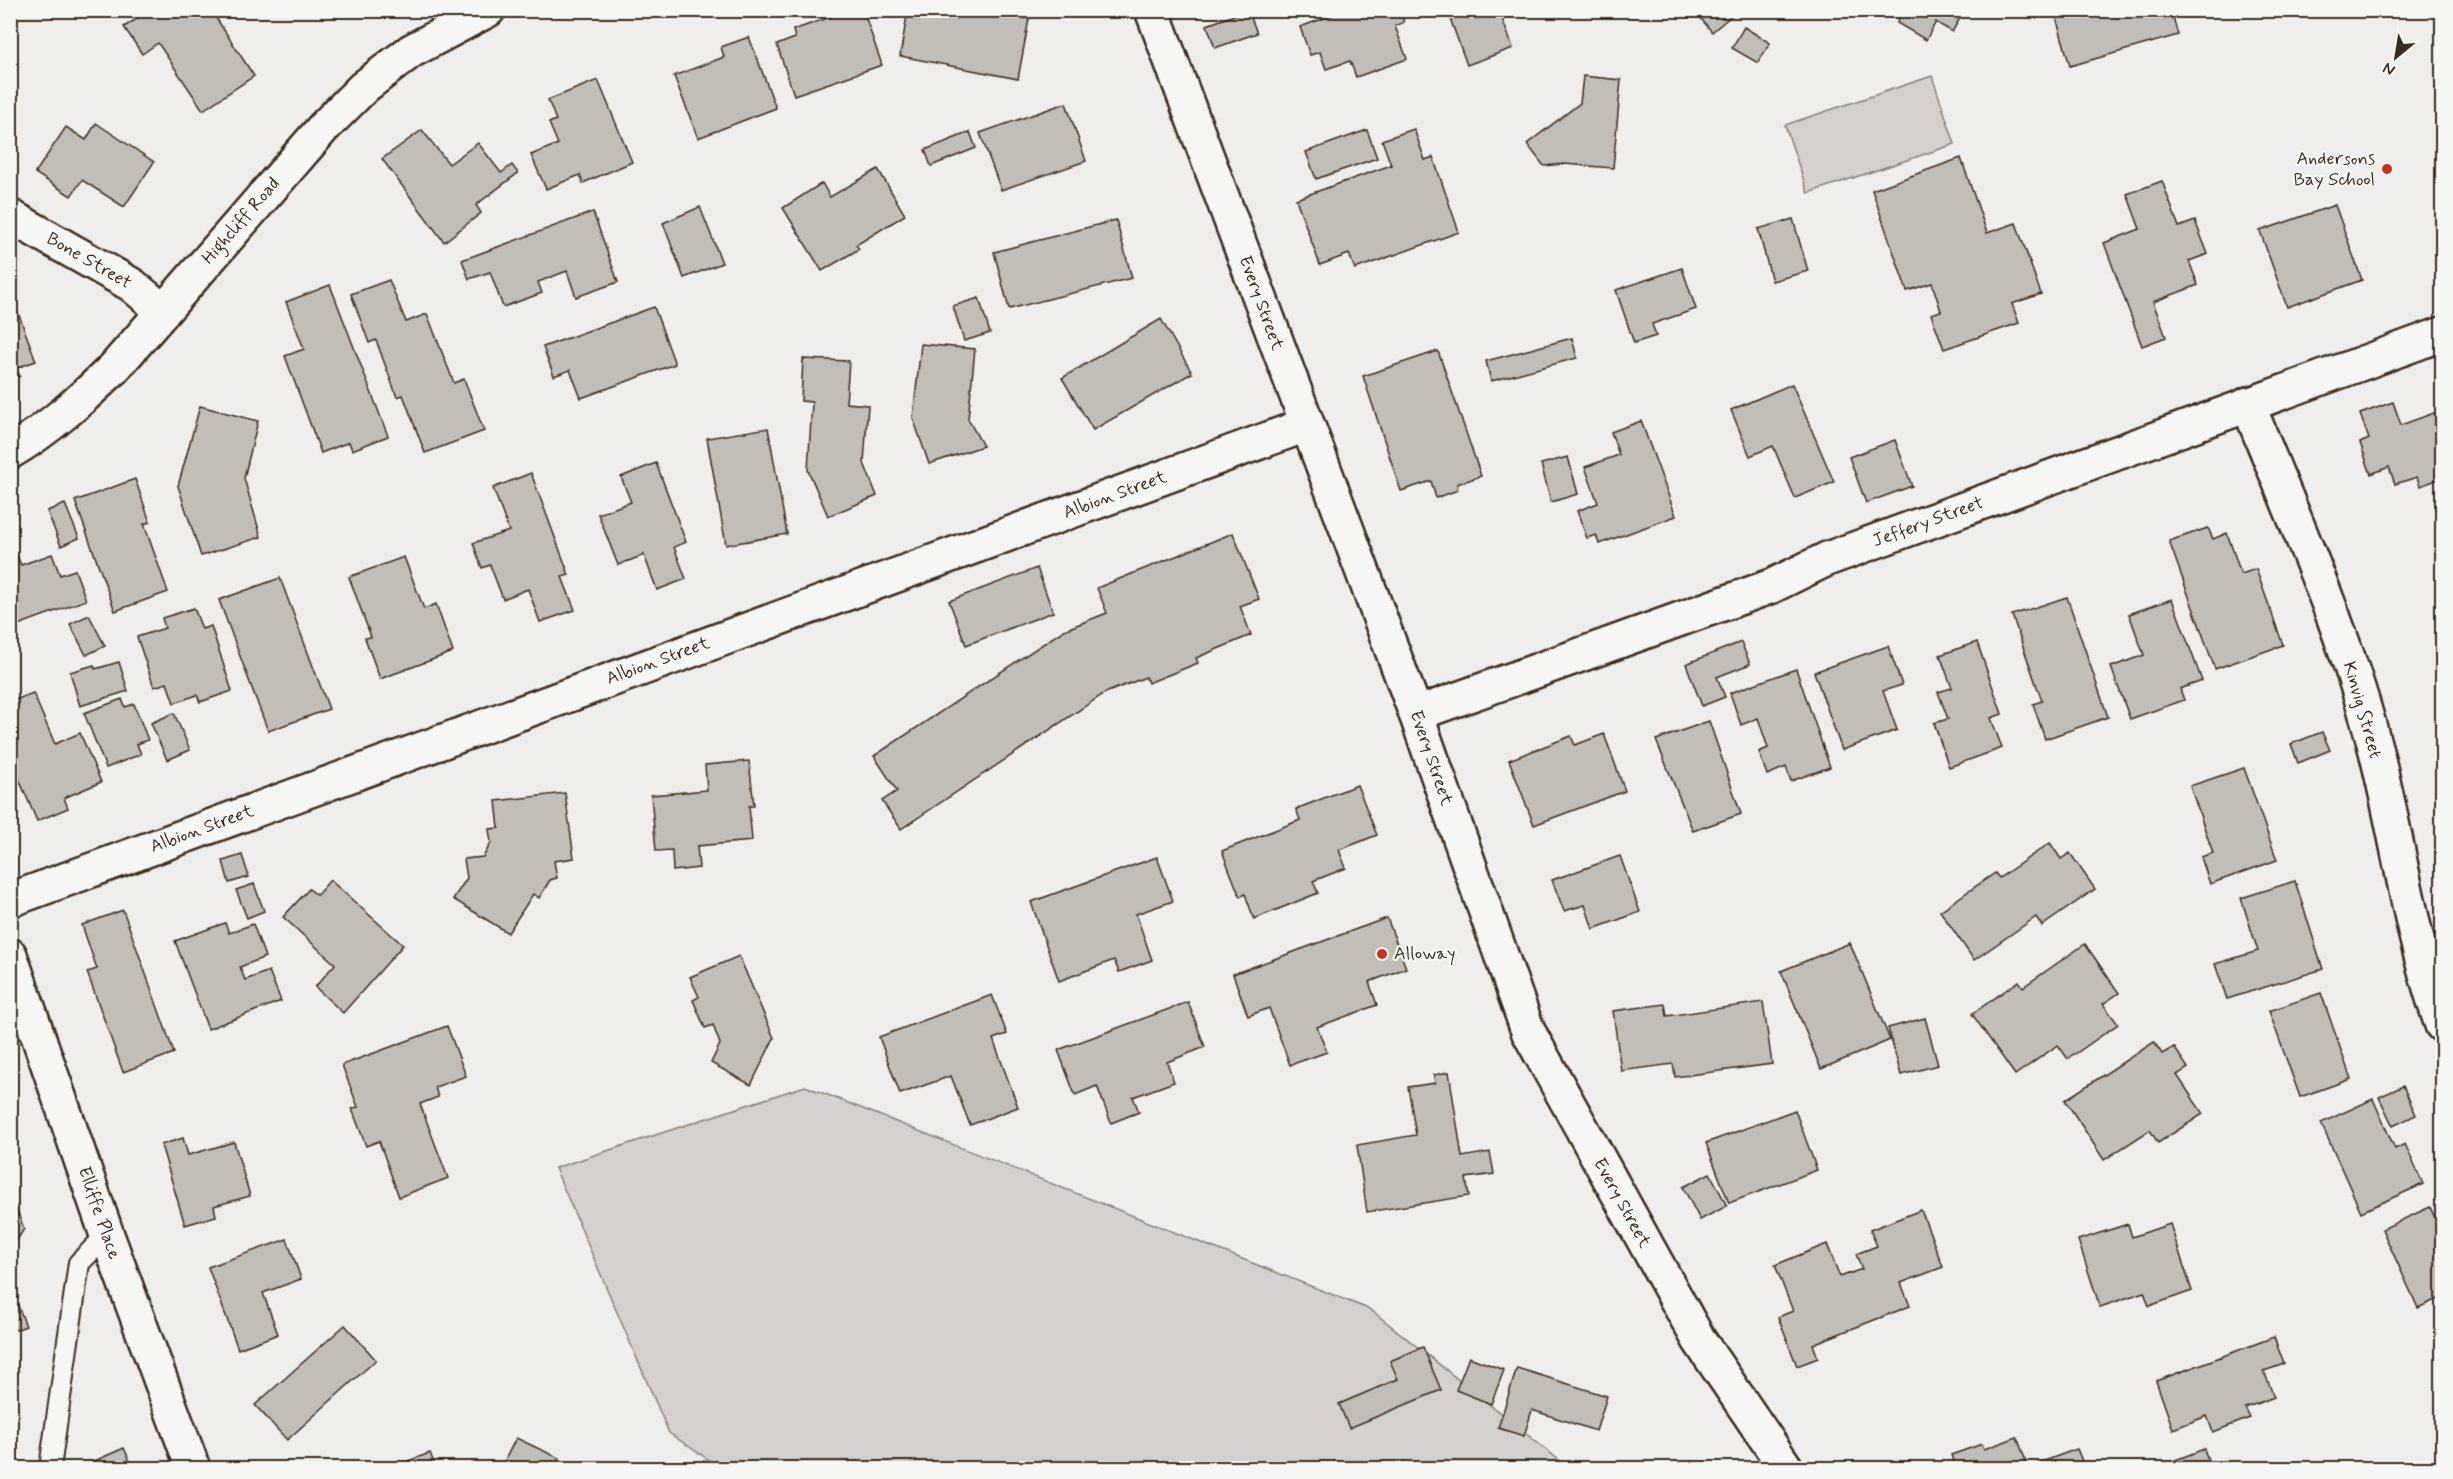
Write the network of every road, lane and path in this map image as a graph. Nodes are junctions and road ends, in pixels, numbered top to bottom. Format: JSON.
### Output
{"nodes":[{"id":1,"x":488,"y":10,"type":"edge"},
{"id":2,"x":1152,"y":10,"type":"edge"},
{"id":3,"x":10,"y":216,"type":"edge"},
{"id":4,"x":163,"y":311,"type":"junction"},
{"id":5,"x":2442,"y":334,"type":"edge"},
{"id":6,"x":2248,"y":405,"type":"junction"},
{"id":7,"x":1306,"y":425,"type":"junction"},
{"id":8,"x":10,"y":452,"type":"edge"},
{"id":9,"x":1416,"y":714,"type":"junction"},
{"id":10,"x":10,"y":900,"type":"edge"},
{"id":11,"x":10,"y":955,"type":"edge"},
{"id":12,"x":2442,"y":1025,"type":"edge"},
{"id":13,"x":106,"y":1235,"type":"junction"},
{"id":14,"x":50,"y":1468,"type":"edge"},
{"id":15,"x":193,"y":1468,"type":"edge"},
{"id":16,"x":1786,"y":1468,"type":"edge"}],
"edges":[{"from":1,"to":4,"type":"street","name":"Highcliff Road"},
{"from":2,"to":7,"type":"street","name":"Every Street"},
{"from":3,"to":4,"type":"street","name":"Bone Street"},
{"from":4,"to":8,"type":"street","name":"Highcliff Road"},
{"from":5,"to":6,"type":"street","name":"Jeffery Street"},
{"from":6,"to":9,"type":"street","name":"Jeffery Street"},
{"from":6,"to":12,"type":"street","name":"Kinvig Street"},
{"from":7,"to":9,"type":"street","name":"Every Street"},
{"from":7,"to":10,"type":"street","name":"Albion Street"},
{"from":9,"to":16,"type":"street","name":"Every Street"},
{"from":11,"to":13,"type":"street","name":"Elliffe Place"},
{"from":13,"to":14,"type":"lane"},
{"from":13,"to":15,"type":"street","name":"Elliffe Place"}]}
